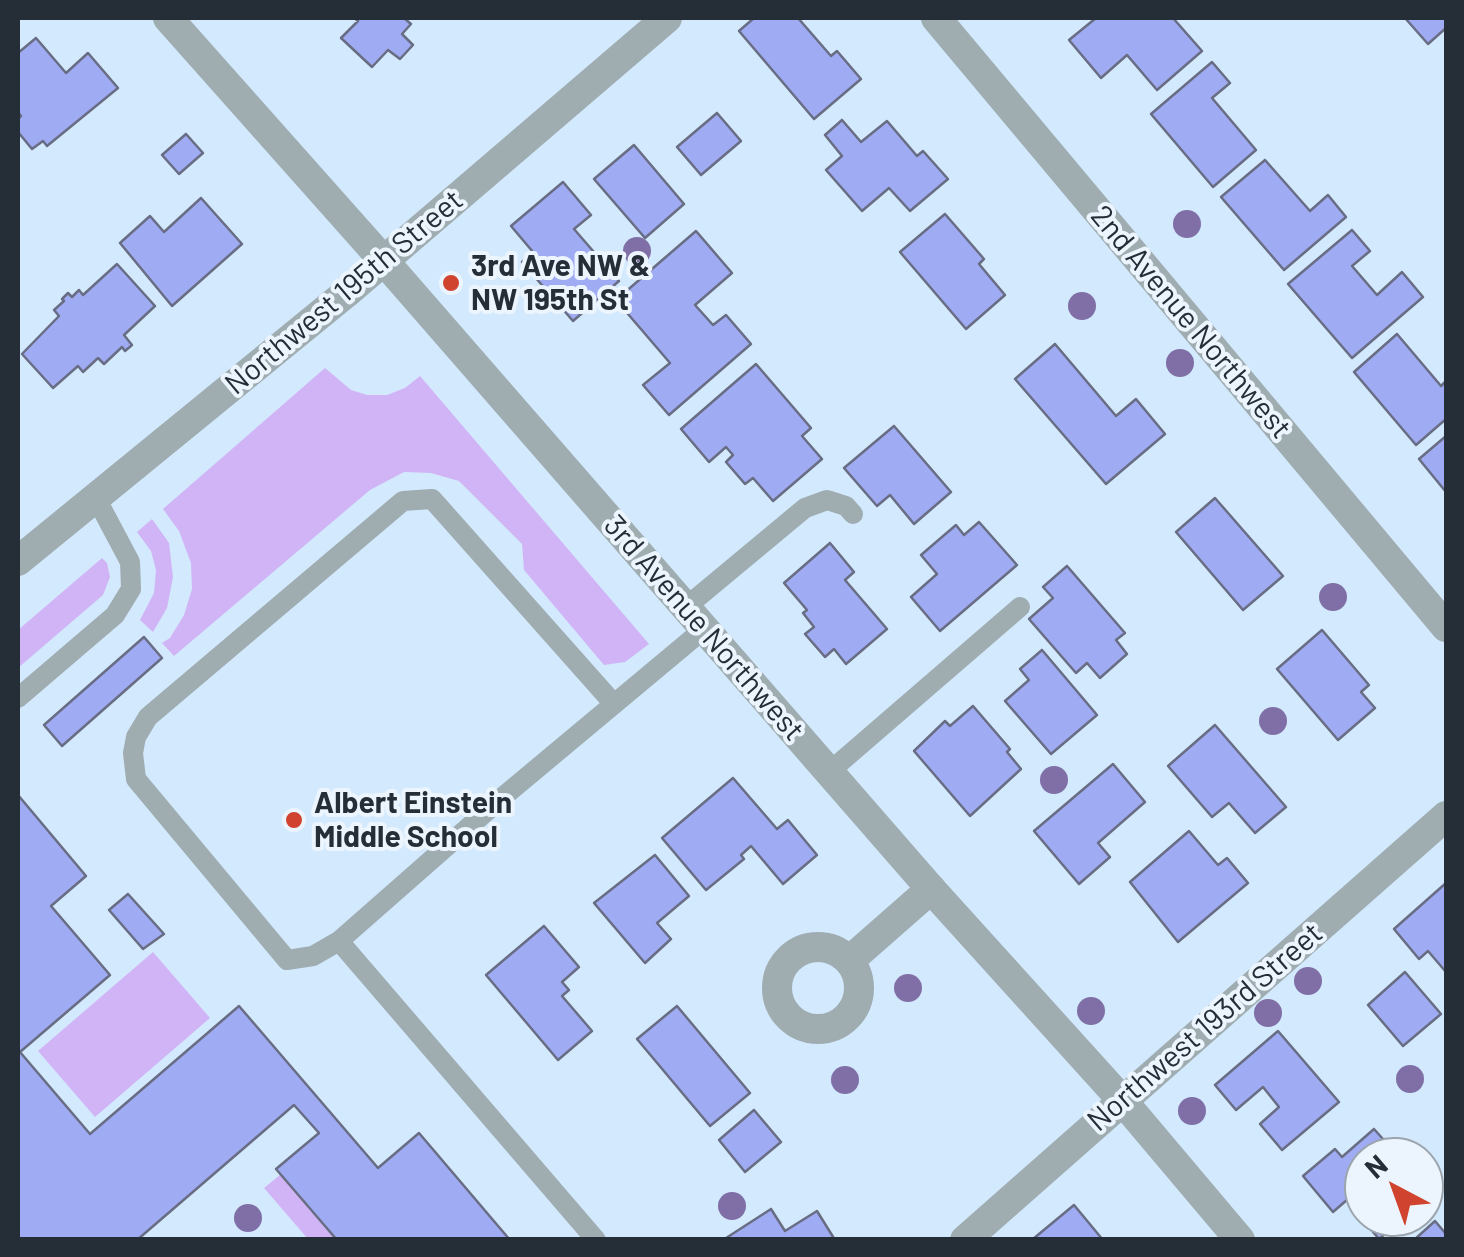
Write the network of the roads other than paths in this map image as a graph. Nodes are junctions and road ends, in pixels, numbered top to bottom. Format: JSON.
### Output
{"nodes":[{"id":1,"x":168,"y":18,"type":"edge"},
{"id":2,"x":666,"y":18,"type":"edge"},
{"id":3,"x":936,"y":18,"type":"edge"},
{"id":4,"x":384,"y":260,"type":"junction"},
{"id":5,"x":95,"y":496,"type":"junction"},
{"id":6,"x":854,"y":514,"type":"dead end"},
{"id":7,"x":18,"y":562,"type":"edge"},
{"id":8,"x":1020,"y":607,"type":"dead end"},
{"id":9,"x":695,"y":618,"type":"junction"},
{"id":10,"x":1446,"y":627,"type":"edge"},
{"id":11,"x":18,"y":698,"type":"edge"},
{"id":12,"x":614,"y":704,"type":"junction"},
{"id":13,"x":830,"y":772,"type":"junction"},
{"id":14,"x":1446,"y":816,"type":"edge"},
{"id":15,"x":931,"y":888,"type":"junction"},
{"id":16,"x":339,"y":941,"type":"junction"},
{"id":17,"x":849,"y":961,"type":"dead end"},
{"id":18,"x":1121,"y":1099,"type":"junction"},
{"id":19,"x":596,"y":1240,"type":"edge"},
{"id":20,"x":965,"y":1240,"type":"edge"},
{"id":21,"x":1240,"y":1240,"type":"edge"}],
"edges":[{"from":1,"to":4,"type":"street","name":"3rd Avenue Northwest"},
{"from":2,"to":4,"type":"street","name":"Northwest 195th Street"},
{"from":3,"to":10,"type":"street","name":"2nd Avenue Northwest"},
{"from":4,"to":5,"type":"street","name":"Northwest 195th Street"},
{"from":4,"to":9,"type":"street","name":"3rd Avenue Northwest"},
{"from":5,"to":7,"type":"street","name":"Northwest 195th Street"},
{"from":5,"to":11,"type":"lane"},
{"from":6,"to":9,"type":"lane"},
{"from":8,"to":13,"type":"lane"},
{"from":9,"to":12,"type":"lane"},
{"from":9,"to":13,"type":"street","name":"3rd Avenue Northwest"},
{"from":12,"to":16,"type":"lane"},
{"from":12,"to":16,"type":"lane"},
{"from":13,"to":15,"type":"street","name":"3rd Avenue Northwest"},
{"from":14,"to":18,"type":"street","name":"Northwest 193rd Street"},
{"from":15,"to":17,"type":"street"},
{"from":15,"to":18,"type":"street","name":"3rd Avenue Northwest"},
{"from":16,"to":19,"type":"lane"},
{"from":18,"to":20,"type":"street","name":"Northwest 193rd Street"},
{"from":18,"to":21,"type":"street","name":"3rd Avenue Northwest"}]}
